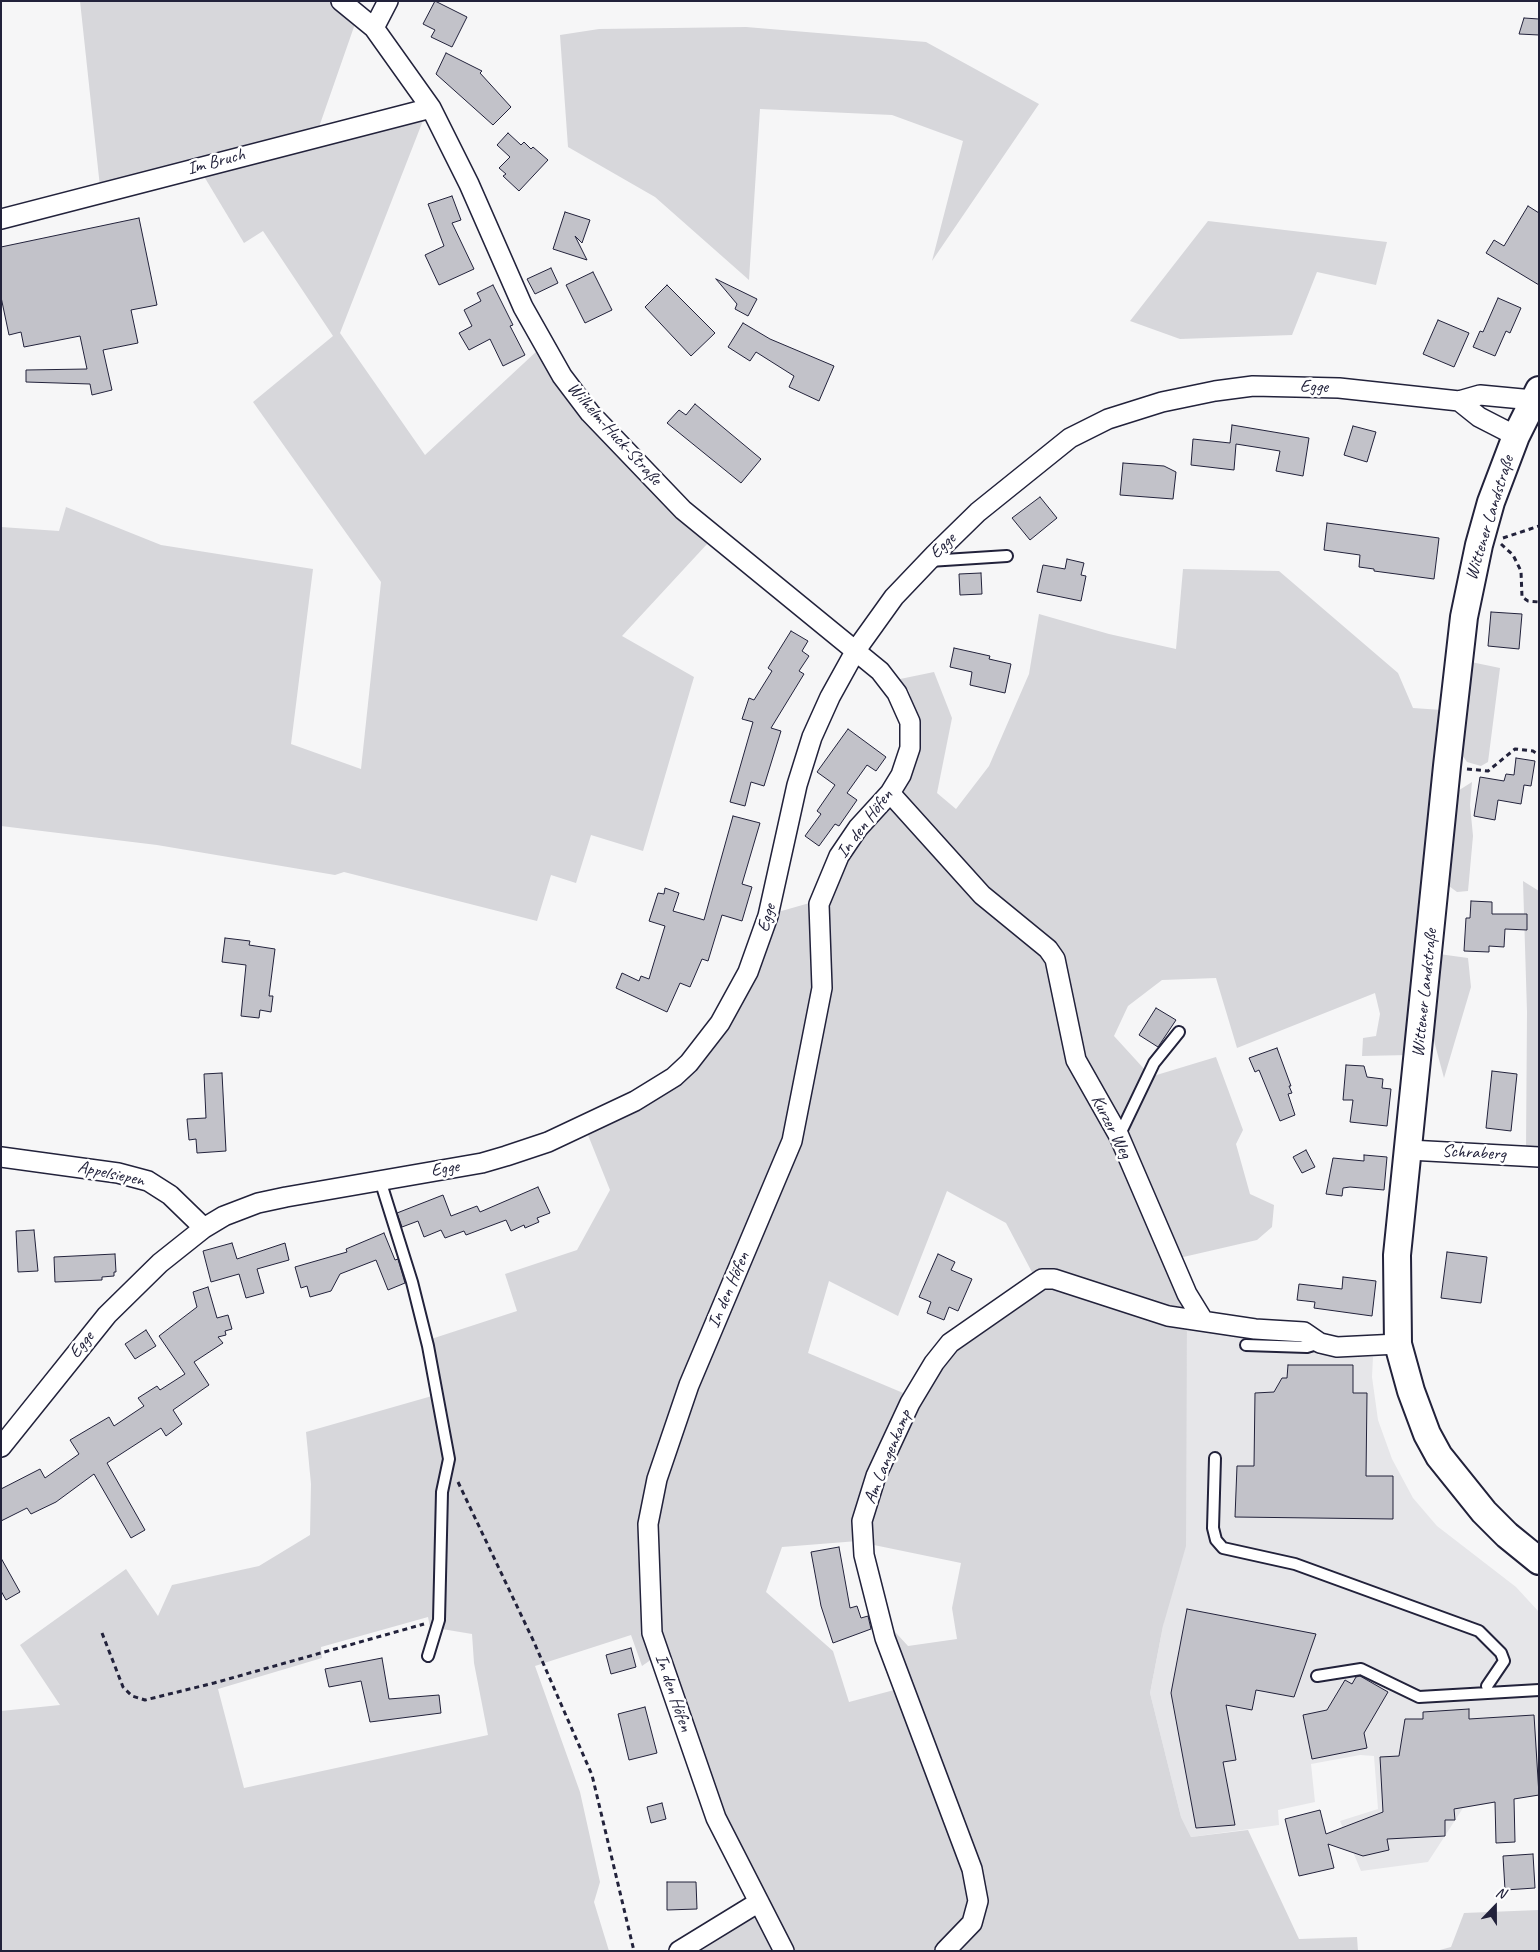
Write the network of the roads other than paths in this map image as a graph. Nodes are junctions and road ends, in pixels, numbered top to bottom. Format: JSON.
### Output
{"nodes":[{"id":1,"x":341,"y":1,"type":"edge"},
{"id":2,"x":388,"y":1,"type":"edge"},
{"id":3,"x":374,"y":28,"type":"junction"},
{"id":4,"x":432,"y":108,"type":"junction"},
{"id":5,"x":1,"y":218,"type":"edge"},
{"id":6,"x":1536,"y":395,"type":"edge"},
{"id":7,"x":1459,"y":401,"type":"junction"},
{"id":8,"x":1516,"y":436,"type":"junction"},
{"id":9,"x":1007,"y":556,"type":"dead end"},
{"id":10,"x":928,"y":561,"type":"junction"},
{"id":11,"x":856,"y":650,"type":"junction"},
{"id":12,"x":890,"y":793,"type":"junction"},
{"id":13,"x":1179,"y":1032,"type":"dead end"},
{"id":14,"x":1119,"y":1136,"type":"junction"},
{"id":15,"x":1409,"y":1150,"type":"junction"},
{"id":16,"x":1,"y":1157,"type":"edge"},
{"id":17,"x":1539,"y":1157,"type":"edge"},
{"id":18,"x":380,"y":1180,"type":"junction"},
{"id":19,"x":204,"y":1228,"type":"junction"},
{"id":20,"x":1203,"y":1320,"type":"junction"},
{"id":21,"x":1320,"y":1343,"type":"junction"},
{"id":22,"x":1398,"y":1344,"type":"junction"},
{"id":23,"x":1246,"y":1345,"type":"dead end"},
{"id":24,"x":1,"y":1447,"type":"edge"},
{"id":25,"x":1216,"y":1458,"type":"dead end"},
{"id":26,"x":1539,"y":1561,"type":"edge"},
{"id":27,"x":428,"y":1656,"type":"dead end"},
{"id":28,"x":1317,"y":1676,"type":"dead end"},
{"id":29,"x":1487,"y":1686,"type":"dead end"},
{"id":30,"x":1539,"y":1690,"type":"edge"},
{"id":31,"x":759,"y":1902,"type":"junction"},
{"id":32,"x":679,"y":1951,"type":"edge"},
{"id":33,"x":784,"y":1951,"type":"edge"},
{"id":34,"x":945,"y":1951,"type":"edge"}],
"edges":[{"from":1,"to":3,"type":"street","name":"Wilhelm-Huck-Straße"},
{"from":2,"to":3,"type":"street"},
{"from":3,"to":4,"type":"street","name":"Wilhelm-Huck-Straße"},
{"from":4,"to":5,"type":"street","name":"Im Bruch"},
{"from":4,"to":11,"type":"street","name":"Wilhelm-Huck-Straße"},
{"from":6,"to":7,"type":"street","name":"Egge"},
{"from":6,"to":8,"type":"main road","name":"Wittener Landstraße"},
{"from":7,"to":8,"type":"street"},
{"from":7,"to":10,"type":"street","name":"Egge"},
{"from":8,"to":15,"type":"main road","name":"Wittener Landstraße"},
{"from":9,"to":10,"type":"lane"},
{"from":10,"to":11,"type":"street","name":"Egge"},
{"from":11,"to":12,"type":"street","name":"In den Höfen"},
{"from":11,"to":18,"type":"street","name":"Egge"},
{"from":12,"to":14,"type":"street","name":"Kurzer Weg"},
{"from":12,"to":31,"type":"street","name":"In den Höfen"},
{"from":13,"to":14,"type":"lane"},
{"from":14,"to":20,"type":"street","name":"Kurzer Weg"},
{"from":15,"to":17,"type":"street","name":"Schraberg"},
{"from":15,"to":22,"type":"main road","name":"Wittener Landstraße"},
{"from":16,"to":19,"type":"street","name":"Appelsiepen"},
{"from":18,"to":19,"type":"street","name":"Egge"},
{"from":18,"to":27,"type":"lane"},
{"from":19,"to":24,"type":"street","name":"Egge"},
{"from":20,"to":21,"type":"street"},
{"from":20,"to":34,"type":"street","name":"Am Langenkamp"},
{"from":21,"to":22,"type":"street"},
{"from":21,"to":23,"type":"lane"},
{"from":22,"to":26,"type":"main road","name":"Wittener Landstraße"},
{"from":25,"to":29,"type":"lane"},
{"from":28,"to":30,"type":"lane"},
{"from":31,"to":32,"type":"street"},
{"from":31,"to":33,"type":"street","name":"In den Höfen"}]}
